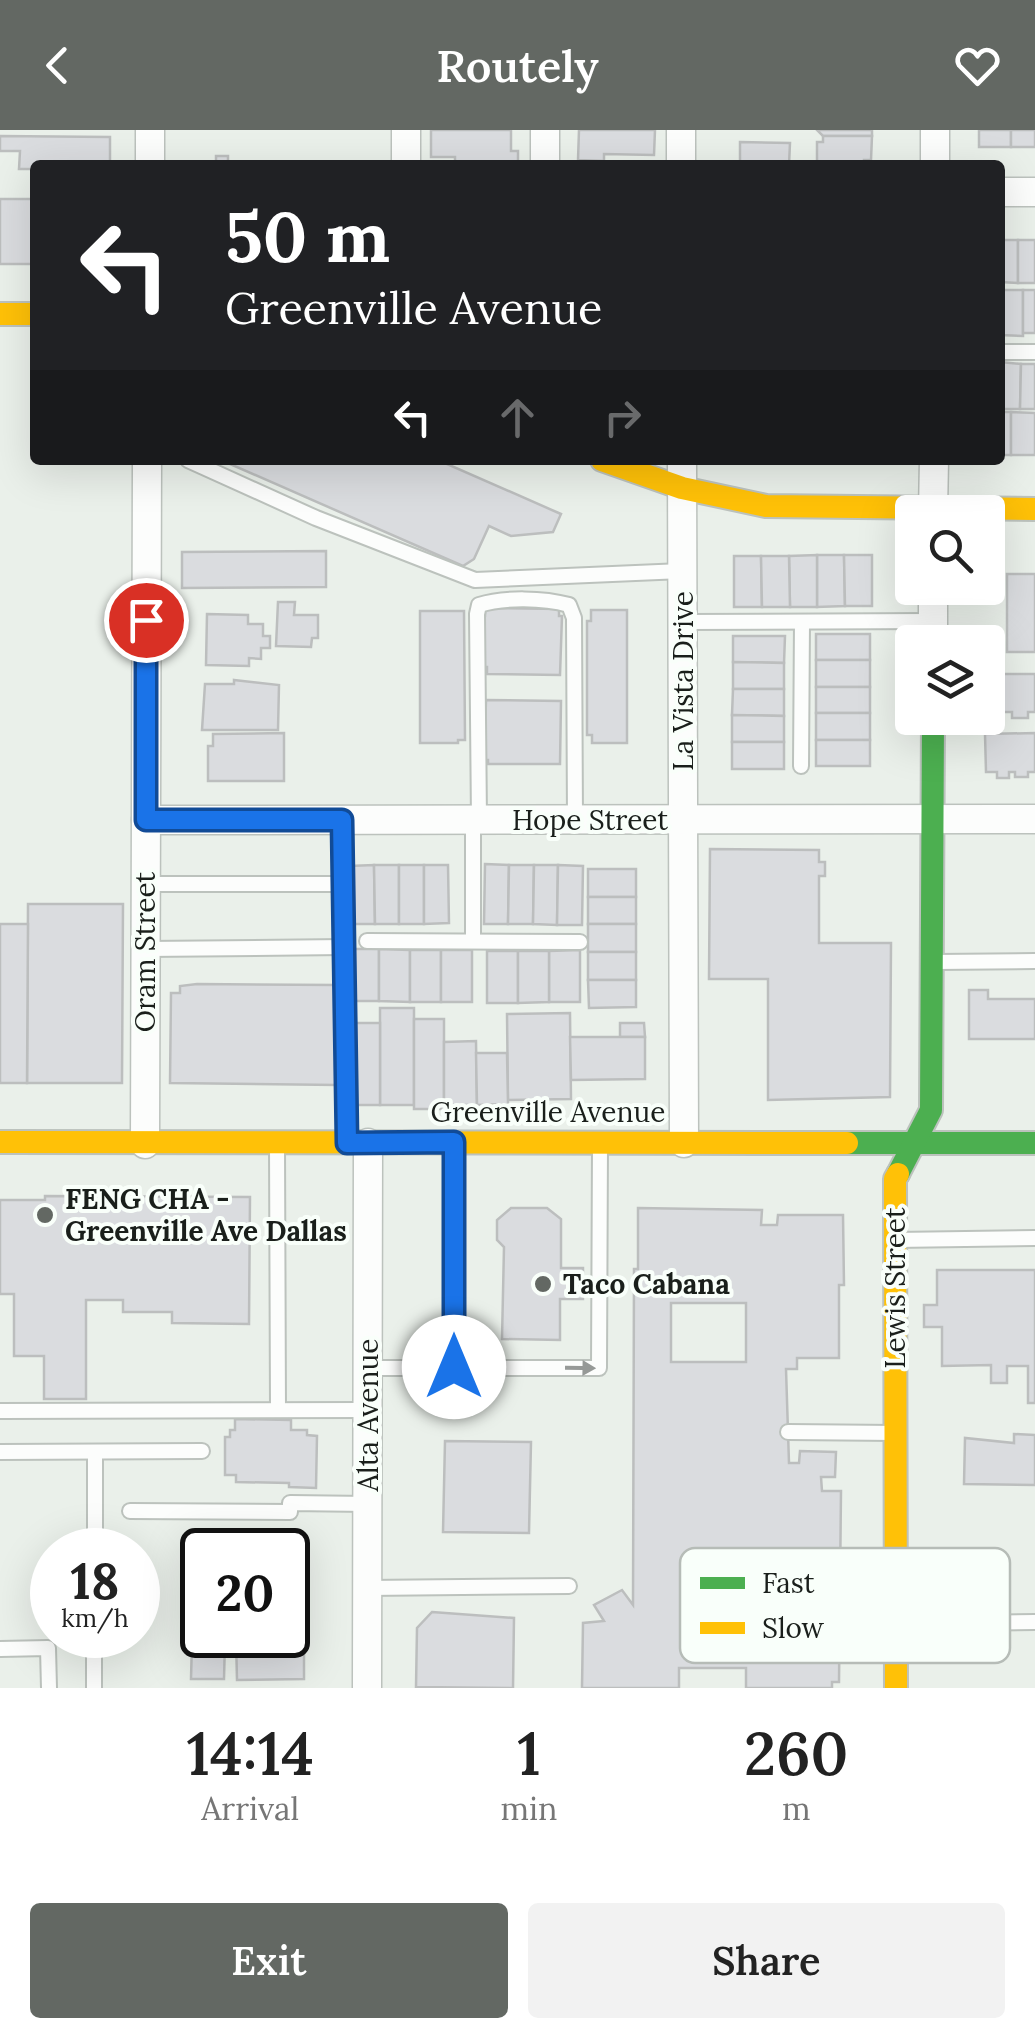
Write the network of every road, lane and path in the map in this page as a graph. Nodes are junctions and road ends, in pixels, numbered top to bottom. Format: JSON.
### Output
{"nodes":[{"id":1,"x":150,"y":130,"type":"edge"},
{"id":2,"x":406,"y":130,"type":"edge"},
{"id":3,"x":544,"y":130,"type":"edge"},
{"id":4,"x":682,"y":130,"type":"edge"},
{"id":5,"x":936,"y":130,"type":"edge"},
{"id":6,"x":150,"y":160,"type":"edge"},
{"id":7,"x":406,"y":160,"type":"edge"},
{"id":8,"x":544,"y":160,"type":"edge"},
{"id":9,"x":682,"y":160,"type":"edge"},
{"id":10,"x":935,"y":160,"type":"edge"},
{"id":11,"x":1005,"y":192,"type":"edge"},
{"id":12,"x":1035,"y":192,"type":"edge"},
{"id":13,"x":0,"y":314,"type":"edge"},
{"id":14,"x":30,"y":314,"type":"edge"},
{"id":15,"x":1005,"y":352,"type":"edge"},
{"id":16,"x":1035,"y":352,"type":"edge"},
{"id":17,"x":146,"y":465,"type":"edge"},
{"id":18,"x":199,"y":465,"type":"edge"},
{"id":19,"x":631,"y":465,"type":"edge"},
{"id":20,"x":934,"y":465,"type":"edge"},
{"id":21,"x":682,"y":474,"type":"edge"},
{"id":22,"x":933,"y":495,"type":"edge"},
{"id":23,"x":1035,"y":509,"type":"edge"},
{"id":24,"x":895,"y":510,"type":"edge"},
{"id":25,"x":1005,"y":510,"type":"edge"},
{"id":26,"x":682,"y":572,"type":"junction"},
{"id":27,"x":682,"y":622,"type":"junction"},
{"id":28,"x":802,"y":622,"type":"junction"},
{"id":29,"x":895,"y":629,"type":"edge"},
{"id":30,"x":933,"y":735,"type":"edge"},
{"id":31,"x":802,"y":766,"type":"dead end"},
{"id":32,"x":932,"y":819,"type":"junction"},
{"id":33,"x":1035,"y":819,"type":"edge"},
{"id":34,"x":146,"y":820,"type":"junction"},
{"id":35,"x":342,"y":820,"type":"junction"},
{"id":36,"x":476,"y":820,"type":"junction"},
{"id":37,"x":575,"y":820,"type":"junction"},
{"id":38,"x":683,"y":820,"type":"junction"},
{"id":39,"x":146,"y":884,"type":"junction"},
{"id":40,"x":343,"y":884,"type":"junction"},
{"id":41,"x":367,"y":941,"type":"dead end"},
{"id":42,"x":473,"y":942,"type":"junction"},
{"id":43,"x":580,"y":942,"type":"dead end"},
{"id":44,"x":344,"y":947,"type":"junction"},
{"id":45,"x":146,"y":949,"type":"junction"},
{"id":46,"x":1035,"y":961,"type":"edge"},
{"id":47,"x":930,"y":962,"type":"junction"},
{"id":48,"x":0,"y":1142,"type":"edge"},
{"id":49,"x":454,"y":1142,"type":"junction"},
{"id":50,"x":600,"y":1142,"type":"junction"},
{"id":51,"x":684,"y":1142,"type":"junction"},
{"id":52,"x":1035,"y":1142,"type":"edge"},
{"id":53,"x":358,"y":1143,"type":"junction"},
{"id":54,"x":145,"y":1144,"type":"junction"},
{"id":55,"x":277,"y":1144,"type":"junction"},
{"id":56,"x":913,"y":1145,"type":"junction"},
{"id":57,"x":1035,"y":1238,"type":"edge"},
{"id":58,"x":894,"y":1240,"type":"junction"},
{"id":59,"x":454,"y":1367,"type":"junction"},
{"id":60,"x":368,"y":1368,"type":"junction"},
{"id":61,"x":278,"y":1410,"type":"junction"},
{"id":62,"x":367,"y":1410,"type":"junction"},
{"id":63,"x":0,"y":1411,"type":"edge"},
{"id":64,"x":788,"y":1432,"type":"dead end"},
{"id":65,"x":895,"y":1433,"type":"junction"},
{"id":66,"x":202,"y":1451,"type":"dead end"},
{"id":67,"x":0,"y":1452,"type":"edge"},
{"id":68,"x":95,"y":1452,"type":"junction"},
{"id":69,"x":368,"y":1504,"type":"junction"},
{"id":70,"x":130,"y":1512,"type":"dead end"},
{"id":71,"x":95,"y":1528,"type":"edge"},
{"id":72,"x":896,"y":1548,"type":"edge"},
{"id":73,"x":569,"y":1586,"type":"dead end"},
{"id":74,"x":367,"y":1588,"type":"junction"},
{"id":75,"x":1010,"y":1622,"type":"edge"},
{"id":76,"x":1035,"y":1622,"type":"edge"},
{"id":77,"x":0,"y":1649,"type":"edge"},
{"id":78,"x":94,"y":1658,"type":"edge"},
{"id":79,"x":896,"y":1663,"type":"edge"},
{"id":80,"x":49,"y":1688,"type":"edge"},
{"id":81,"x":94,"y":1688,"type":"edge"},
{"id":82,"x":367,"y":1688,"type":"edge"},
{"id":83,"x":896,"y":1688,"type":"edge"}],
"edges":[{"from":1,"to":6,"type":"street"},
{"from":2,"to":7,"type":"street"},
{"from":3,"to":8,"type":"street"},
{"from":4,"to":9,"type":"street"},
{"from":5,"to":10,"type":"street"},
{"from":11,"to":12,"type":"street"},
{"from":13,"to":14,"type":"street"},
{"from":15,"to":16,"type":"lane"},
{"from":17,"to":34,"type":"street","name":"Oram Street"},
{"from":18,"to":26,"type":"lane"},
{"from":19,"to":21,"type":"street"},
{"from":20,"to":22,"type":"street"},
{"from":21,"to":24,"type":"street"},
{"from":21,"to":26,"type":"street","name":"La Vista Drive"},
{"from":23,"to":25,"type":"street"},
{"from":26,"to":27,"type":"street","name":"La Vista Drive"},
{"from":27,"to":28,"type":"lane"},
{"from":27,"to":38,"type":"street","name":"La Vista Drive"},
{"from":28,"to":29,"type":"lane"},
{"from":28,"to":31,"type":"lane"},
{"from":30,"to":32,"type":"street","name":"Lewis Street"},
{"from":32,"to":33,"type":"street","name":"Hope Street"},
{"from":32,"to":38,"type":"street","name":"Hope Street"},
{"from":32,"to":47,"type":"street","name":"Lewis Street"},
{"from":34,"to":35,"type":"street","name":"Hope Street"},
{"from":34,"to":39,"type":"street","name":"Oram Street"},
{"from":35,"to":36,"type":"street","name":"Hope Street"},
{"from":35,"to":40,"type":"lane"},
{"from":36,"to":37,"type":"street","name":"Hope Street"},
{"from":36,"to":37,"type":"lane"},
{"from":36,"to":42,"type":"lane"},
{"from":37,"to":38,"type":"street","name":"Hope Street"},
{"from":38,"to":51,"type":"street","name":"La Vista Drive"},
{"from":39,"to":40,"type":"lane"},
{"from":39,"to":45,"type":"street","name":"Oram Street"},
{"from":40,"to":44,"type":"lane"},
{"from":41,"to":42,"type":"lane"},
{"from":42,"to":43,"type":"lane"},
{"from":44,"to":45,"type":"lane"},
{"from":44,"to":53,"type":"lane"},
{"from":45,"to":54,"type":"street","name":"Oram Street"},
{"from":46,"to":47,"type":"lane"},
{"from":47,"to":56,"type":"street","name":"Lewis Street"},
{"from":48,"to":54,"type":"street","name":"Greenville Avenue"},
{"from":49,"to":50,"type":"street","name":"Greenville Avenue"},
{"from":49,"to":53,"type":"street","name":"Greenville Avenue"},
{"from":49,"to":59,"type":"lane"},
{"from":50,"to":51,"type":"street","name":"Greenville Avenue"},
{"from":59,"to":50,"type":"lane","one_way":true},
{"from":51,"to":56,"type":"street","name":"Greenville Avenue"},
{"from":52,"to":56,"type":"street","name":"Greenville Avenue"},
{"from":53,"to":55,"type":"street","name":"Greenville Avenue"},
{"from":53,"to":60,"type":"street","name":"Alta Avenue"},
{"from":54,"to":55,"type":"street","name":"Greenville Avenue"},
{"from":55,"to":61,"type":"lane"},
{"from":56,"to":58,"type":"street","name":"Lewis Street"},
{"from":57,"to":58,"type":"lane"},
{"from":58,"to":65,"type":"street","name":"Lewis Street"},
{"from":59,"to":60,"type":"lane"},
{"from":60,"to":62,"type":"street","name":"Alta Avenue"},
{"from":61,"to":62,"type":"lane"},
{"from":61,"to":63,"type":"lane"},
{"from":62,"to":69,"type":"street","name":"Alta Avenue"},
{"from":64,"to":65,"type":"lane"},
{"from":65,"to":72,"type":"street","name":"Lewis Street"},
{"from":66,"to":68,"type":"lane"},
{"from":67,"to":68,"type":"lane"},
{"from":68,"to":71,"type":"lane"},
{"from":69,"to":70,"type":"lane"},
{"from":69,"to":74,"type":"street","name":"Alta Avenue"},
{"from":73,"to":74,"type":"lane"},
{"from":74,"to":82,"type":"street","name":"Alta Avenue"},
{"from":75,"to":76,"type":"lane"},
{"from":77,"to":80,"type":"lane"},
{"from":78,"to":81,"type":"lane"},
{"from":79,"to":83,"type":"street","name":"Lewis Street"}]}
